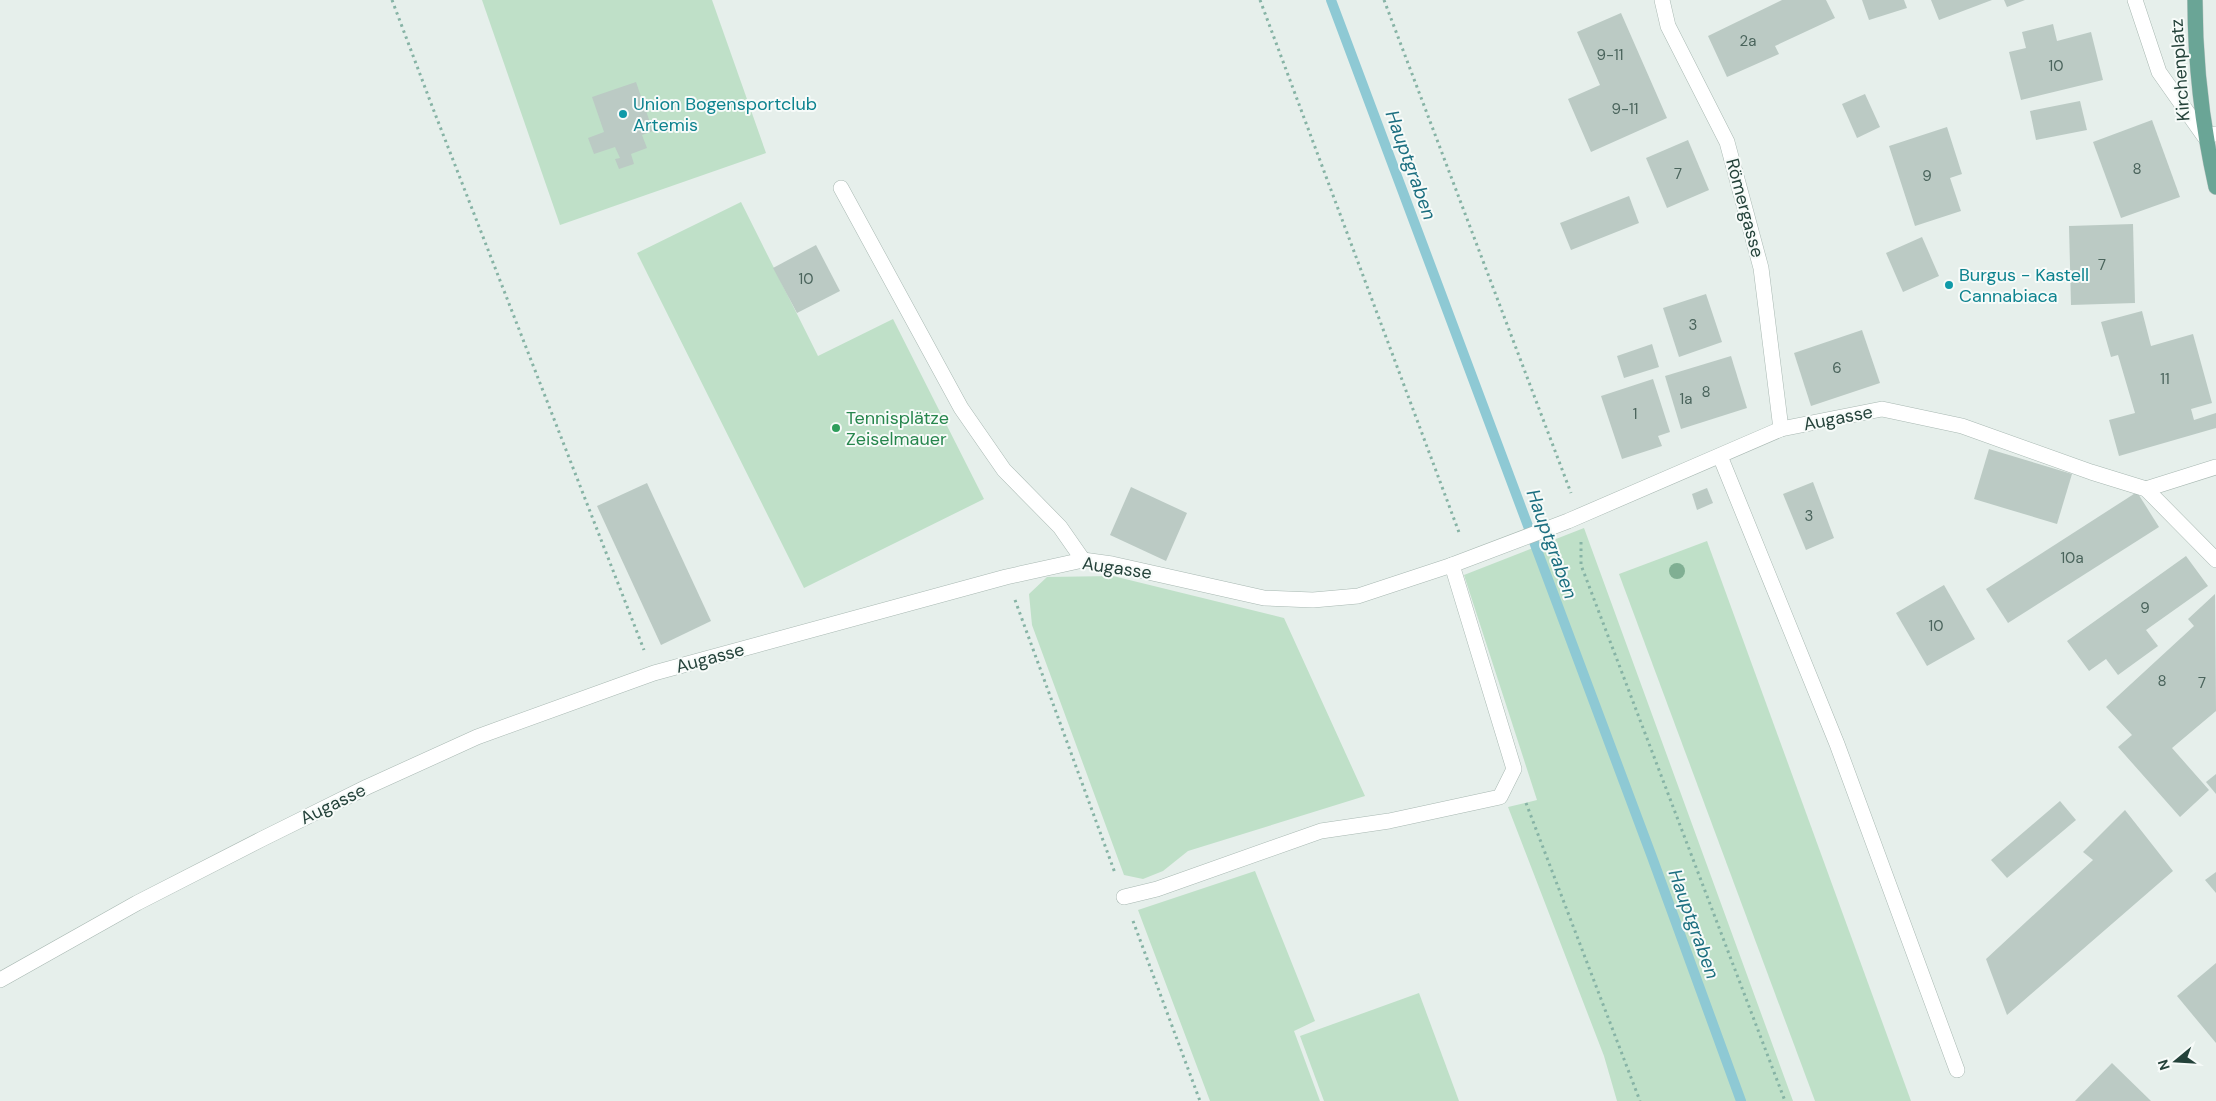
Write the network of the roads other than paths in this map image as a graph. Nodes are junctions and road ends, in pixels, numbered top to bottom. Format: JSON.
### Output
{"nodes":[{"id":1,"x":1662,"y":0,"type":"edge"},
{"id":2,"x":2135,"y":0,"type":"edge"},
{"id":3,"x":2194,"y":0,"type":"edge"},
{"id":4,"x":2210,"y":135,"type":"edge"},
{"id":5,"x":2216,"y":186,"type":"edge"},
{"id":6,"x":841,"y":188,"type":"dead end"},
{"id":7,"x":1781,"y":429,"type":"junction"},
{"id":8,"x":1720,"y":456,"type":"junction"},
{"id":9,"x":2216,"y":467,"type":"edge"},
{"id":10,"x":2146,"y":489,"type":"junction"},
{"id":11,"x":1083,"y":560,"type":"junction"},
{"id":12,"x":2216,"y":560,"type":"edge"},
{"id":13,"x":1452,"y":565,"type":"junction"},
{"id":14,"x":1124,"y":897,"type":"road end"},
{"id":15,"x":0,"y":980,"type":"edge"},
{"id":16,"x":1957,"y":1070,"type":"dead end"}],
"edges":[{"from":1,"to":7,"type":"street","name":"Römergasse"},
{"from":2,"to":4,"type":"street","name":"Kirchenplatz"},
{"from":3,"to":4,"type":"main road","name":"Kirchenplatz"},
{"from":4,"to":5,"type":"main road"},
{"from":6,"to":11,"type":"street"},
{"from":7,"to":8,"type":"street","name":"Augasse"},
{"from":7,"to":10,"type":"street","name":"Augasse"},
{"from":8,"to":13,"type":"street","name":"Augasse"},
{"from":8,"to":16,"type":"street"},
{"from":9,"to":10,"type":"street"},
{"from":10,"to":12,"type":"street"},
{"from":11,"to":13,"type":"street","name":"Augasse"},
{"from":11,"to":15,"type":"street","name":"Augasse"},
{"from":13,"to":14,"type":"street"}]}
